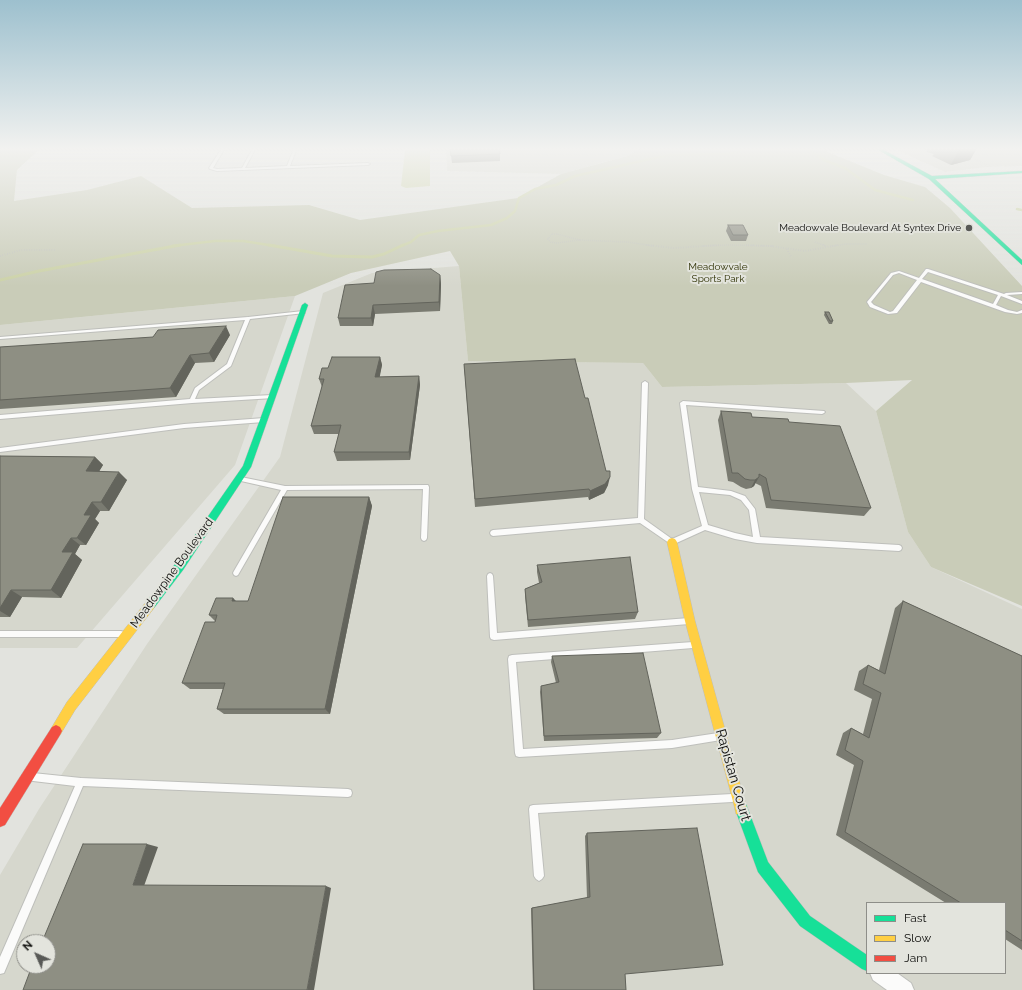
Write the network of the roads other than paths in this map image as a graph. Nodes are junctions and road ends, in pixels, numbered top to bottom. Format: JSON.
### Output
{"nodes":[{"id":1,"x":948,"y":194,"type":"edge"},
{"id":2,"x":1022,"y":263,"type":"edge"},
{"id":3,"x":920,"y":280,"type":"junction"},
{"id":4,"x":1022,"y":293,"type":"edge"},
{"id":5,"x":1000,"y":294,"type":"junction"},
{"id":6,"x":1022,"y":303,"type":"edge"},
{"id":7,"x":994,"y":306,"type":"junction"},
{"id":8,"x":304,"y":308,"type":"joint"},
{"id":9,"x":1022,"y":311,"type":"edge"},
{"id":10,"x":248,"y":318,"type":"junction"},
{"id":11,"x":0,"y":338,"type":"edge"},
{"id":12,"x":645,"y":383,"type":"dead end"},
{"id":13,"x":272,"y":397,"type":"junction"},
{"id":14,"x":192,"y":401,"type":"junction"},
{"id":15,"x":822,"y":412,"type":"dead end"},
{"id":16,"x":0,"y":417,"type":"edge"},
{"id":17,"x":264,"y":420,"type":"junction"},
{"id":18,"x":0,"y":450,"type":"edge"},
{"id":19,"x":239,"y":478,"type":"junction"},
{"id":20,"x":285,"y":488,"type":"junction"},
{"id":21,"x":695,"y":489,"type":"junction"},
{"id":22,"x":641,"y":520,"type":"junction"},
{"id":23,"x":705,"y":527,"type":"junction"},
{"id":24,"x":493,"y":533,"type":"dead end"},
{"id":25,"x":424,"y":538,"type":"dead end"},
{"id":26,"x":757,"y":540,"type":"junction"},
{"id":27,"x":672,"y":542,"type":"junction"},
{"id":28,"x":899,"y":548,"type":"dead end"},
{"id":29,"x":236,"y":573,"type":"dead end"},
{"id":30,"x":490,"y":576,"type":"dead end"},
{"id":31,"x":690,"y":621,"type":"junction"},
{"id":32,"x":0,"y":634,"type":"edge"},
{"id":33,"x":127,"y":634,"type":"junction"},
{"id":34,"x":696,"y":645,"type":"junction"},
{"id":35,"x":721,"y":736,"type":"junction"},
{"id":36,"x":28,"y":776,"type":"junction"},
{"id":37,"x":81,"y":782,"type":"junction"},
{"id":38,"x":348,"y":793,"type":"dead end"},
{"id":39,"x":737,"y":798,"type":"junction"},
{"id":40,"x":0,"y":820,"type":"edge"},
{"id":41,"x":539,"y":876,"type":"dead end"},
{"id":42,"x":866,"y":963,"type":"edge"},
{"id":43,"x":0,"y":969,"type":"edge"},
{"id":44,"x":881,"y":974,"type":"edge"},
{"id":45,"x":904,"y":990,"type":"edge"}],
"edges":[{"from":1,"to":2,"type":"street"},
{"from":3,"to":3,"type":"lane"},
{"from":3,"to":5,"type":"lane"},
{"from":3,"to":7,"type":"lane"},
{"from":4,"to":5,"type":"lane"},
{"from":5,"to":6,"type":"lane"},
{"from":5,"to":7,"type":"lane"},
{"from":7,"to":9,"type":"lane"},
{"from":8,"to":10,"type":"lane"},
{"from":8,"to":13,"type":"street","name":"Meadowpine Boulevard"},
{"from":10,"to":11,"type":"lane"},
{"from":10,"to":14,"type":"lane"},
{"from":12,"to":22,"type":"lane"},
{"from":13,"to":14,"type":"lane"},
{"from":13,"to":17,"type":"street","name":"Meadowpine Boulevard"},
{"from":14,"to":16,"type":"lane"},
{"from":15,"to":21,"type":"lane"},
{"from":17,"to":18,"type":"lane"},
{"from":17,"to":19,"type":"street","name":"Meadowpine Boulevard"},
{"from":19,"to":20,"type":"lane"},
{"from":19,"to":33,"type":"street","name":"Meadowpine Boulevard"},
{"from":20,"to":25,"type":"lane"},
{"from":20,"to":29,"type":"lane"},
{"from":21,"to":23,"type":"lane"},
{"from":21,"to":26,"type":"lane"},
{"from":22,"to":24,"type":"lane"},
{"from":22,"to":27,"type":"lane"},
{"from":23,"to":26,"type":"lane"},
{"from":23,"to":27,"type":"lane"},
{"from":26,"to":28,"type":"lane"},
{"from":27,"to":31,"type":"street","name":"Rapistan Court"},
{"from":30,"to":31,"type":"lane"},
{"from":31,"to":34,"type":"street","name":"Rapistan Court"},
{"from":32,"to":33,"type":"lane"},
{"from":33,"to":36,"type":"street","name":"Meadowpine Boulevard"},
{"from":34,"to":35,"type":"street","name":"Rapistan Court"},
{"from":34,"to":35,"type":"lane"},
{"from":35,"to":39,"type":"street","name":"Rapistan Court"},
{"from":36,"to":37,"type":"lane"},
{"from":36,"to":40,"type":"street","name":"Meadowpine Boulevard"},
{"from":37,"to":38,"type":"lane"},
{"from":37,"to":43,"type":"lane"},
{"from":39,"to":41,"type":"lane"},
{"from":39,"to":42,"type":"street","name":"Rapistan Court"},
{"from":44,"to":45,"type":"street"}]}
